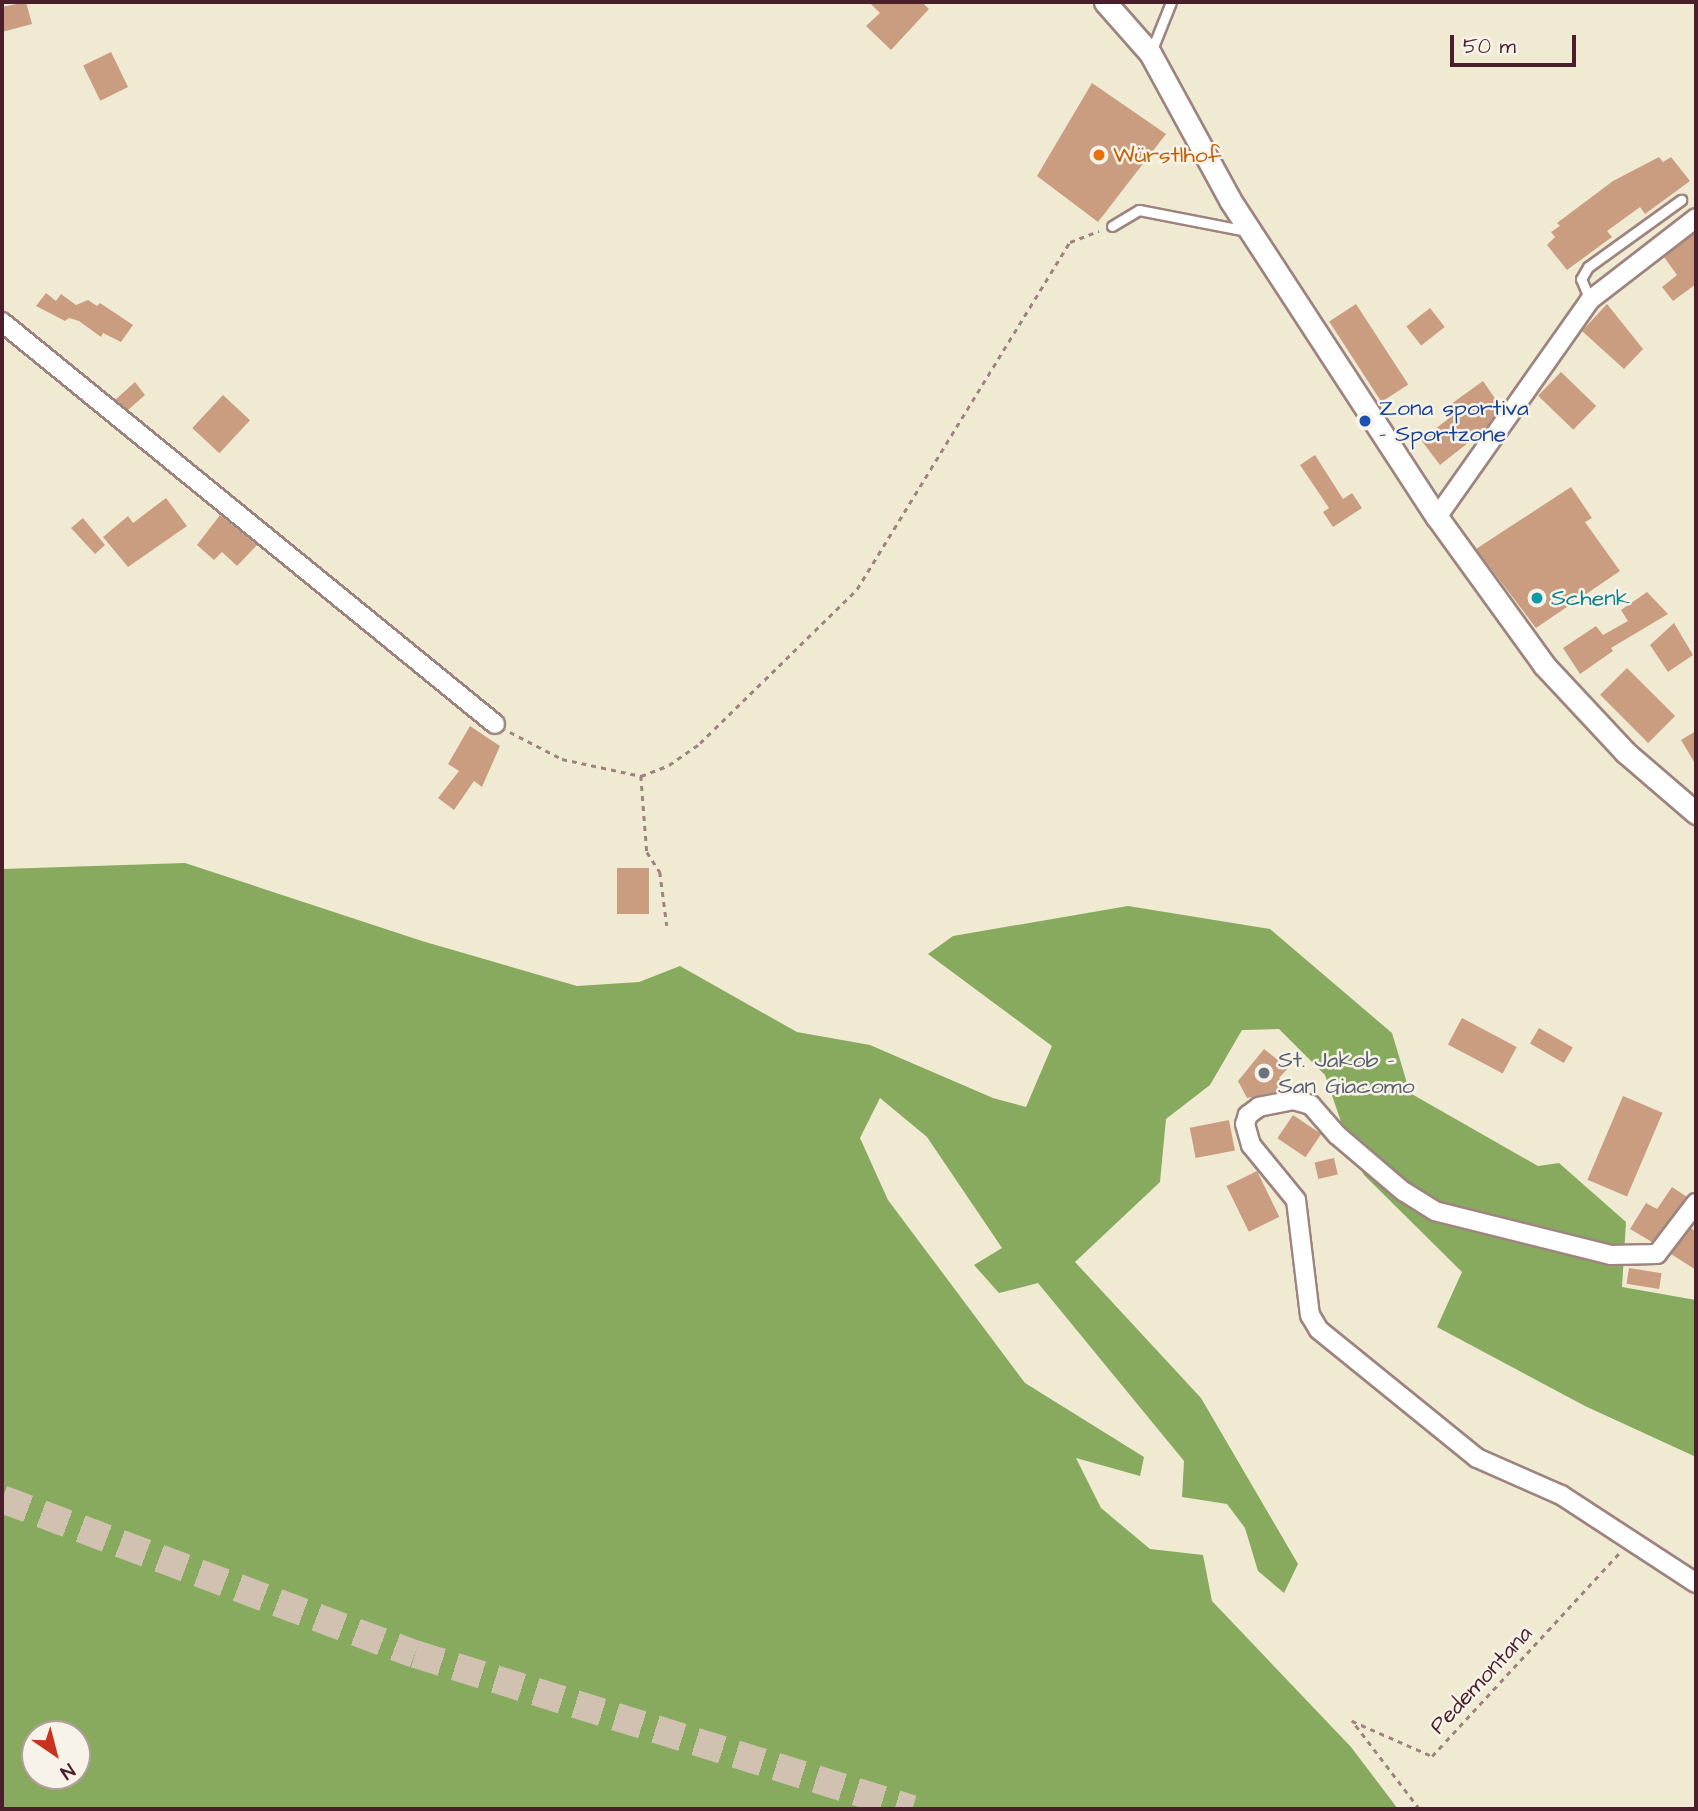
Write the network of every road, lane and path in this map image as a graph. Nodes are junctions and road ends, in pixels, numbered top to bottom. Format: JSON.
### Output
{"nodes":[{"id":1,"x":1105,"y":2,"type":"edge"},
{"id":2,"x":1171,"y":2,"type":"edge"},
{"id":3,"x":1150,"y":53,"type":"junction"},
{"id":4,"x":1681,"y":200,"type":"dead end"},
{"id":5,"x":1696,"y":218,"type":"edge"},
{"id":6,"x":1112,"y":226,"type":"joint"},
{"id":7,"x":1251,"y":232,"type":"junction"},
{"id":8,"x":1590,"y":300,"type":"junction"},
{"id":9,"x":2,"y":322,"type":"edge"},
{"id":10,"x":1437,"y":517,"type":"junction"},
{"id":11,"x":495,"y":724,"type":"joint"},
{"id":12,"x":641,"y":776,"type":"junction"},
{"id":13,"x":1696,"y":813,"type":"edge"},
{"id":14,"x":667,"y":926,"type":"dead end"},
{"id":15,"x":1696,"y":1203,"type":"edge"},
{"id":16,"x":1630,"y":1541,"type":"junction"},
{"id":17,"x":1696,"y":1583,"type":"edge"},
{"id":18,"x":1419,"y":1809,"type":"edge"}],
"edges":[{"from":1,"to":3,"type":"street"},
{"from":2,"to":3,"type":"lane"},
{"from":3,"to":7,"type":"street"},
{"from":4,"to":8,"type":"lane"},
{"from":5,"to":8,"type":"street"},
{"from":6,"to":7,"type":"lane"},
{"from":6,"to":12,"type":"path"},
{"from":7,"to":10,"type":"street"},
{"from":8,"to":10,"type":"street"},
{"from":9,"to":11,"type":"street"},
{"from":10,"to":13,"type":"street"},
{"from":11,"to":12,"type":"path"},
{"from":12,"to":14,"type":"path"},
{"from":15,"to":16,"type":"street"},
{"from":16,"to":17,"type":"street"},
{"from":16,"to":18,"type":"path","name":"Pedemontana"}]}
